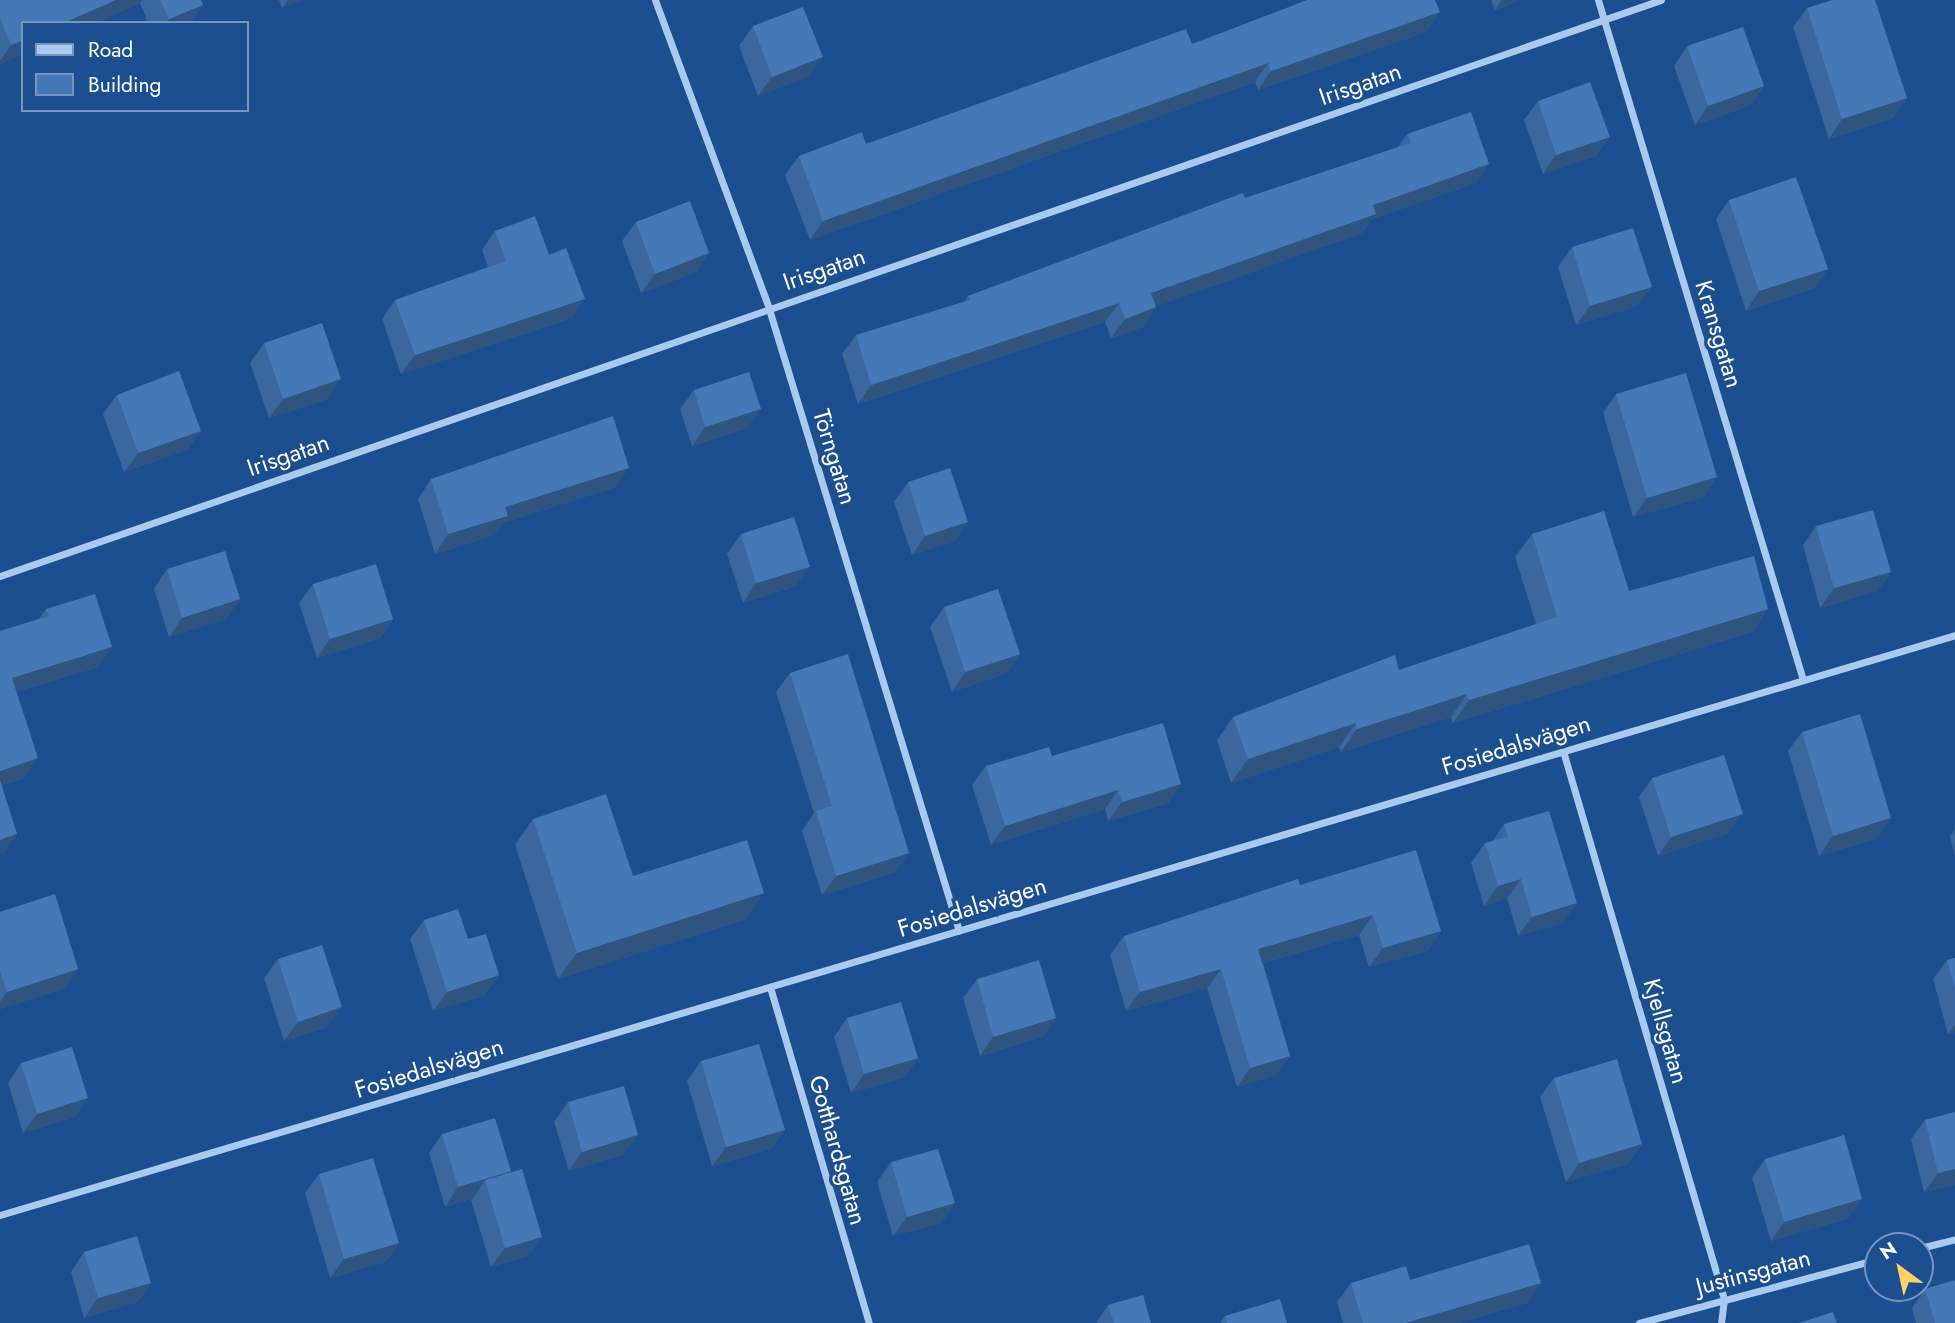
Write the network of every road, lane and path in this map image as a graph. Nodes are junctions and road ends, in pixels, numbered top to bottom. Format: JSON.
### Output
{"nodes":[{"id":1,"x":655,"y":0,"type":"edge"},
{"id":2,"x":1598,"y":0,"type":"edge"},
{"id":3,"x":1661,"y":0,"type":"edge"},
{"id":4,"x":1605,"y":19,"type":"junction"},
{"id":5,"x":769,"y":309,"type":"junction"},
{"id":6,"x":0,"y":576,"type":"edge"},
{"id":7,"x":1955,"y":635,"type":"edge"},
{"id":8,"x":1803,"y":680,"type":"junction"},
{"id":9,"x":1563,"y":751,"type":"junction"},
{"id":10,"x":959,"y":931,"type":"junction"},
{"id":11,"x":770,"y":987,"type":"junction"},
{"id":12,"x":0,"y":1216,"type":"edge"},
{"id":13,"x":1955,"y":1239,"type":"edge"},
{"id":14,"x":1934,"y":1244,"type":"edge"},
{"id":15,"x":1864,"y":1263,"type":"edge"},
{"id":16,"x":1724,"y":1299,"type":"junction"},
{"id":17,"x":869,"y":1323,"type":"edge"},
{"id":18,"x":1639,"y":1323,"type":"edge"},
{"id":19,"x":1721,"y":1323,"type":"edge"}],
"edges":[{"from":1,"to":5,"type":"street","name":"Törngatan"},
{"from":2,"to":4,"type":"street","name":"Kransgatan"},
{"from":3,"to":4,"type":"street","name":"Irisgatan"},
{"from":4,"to":5,"type":"street","name":"Irisgatan"},
{"from":4,"to":8,"type":"street","name":"Kransgatan"},
{"from":5,"to":6,"type":"street","name":"Irisgatan"},
{"from":5,"to":10,"type":"street","name":"Törngatan"},
{"from":7,"to":8,"type":"street","name":"Fosiedalsvägen"},
{"from":8,"to":9,"type":"street","name":"Fosiedalsvägen"},
{"from":9,"to":10,"type":"street","name":"Fosiedalsvägen"},
{"from":9,"to":16,"type":"street","name":"Kjellsgatan"},
{"from":10,"to":11,"type":"street","name":"Fosiedalsvägen"},
{"from":11,"to":12,"type":"street","name":"Fosiedalsvägen"},
{"from":11,"to":17,"type":"street","name":"Gotthardsgatan"},
{"from":13,"to":14,"type":"street"},
{"from":15,"to":16,"type":"street","name":"Justinsgatan"},
{"from":16,"to":18,"type":"street","name":"Justinsgatan"},
{"from":16,"to":19,"type":"street","name":"Kjellsgatan"}]}
